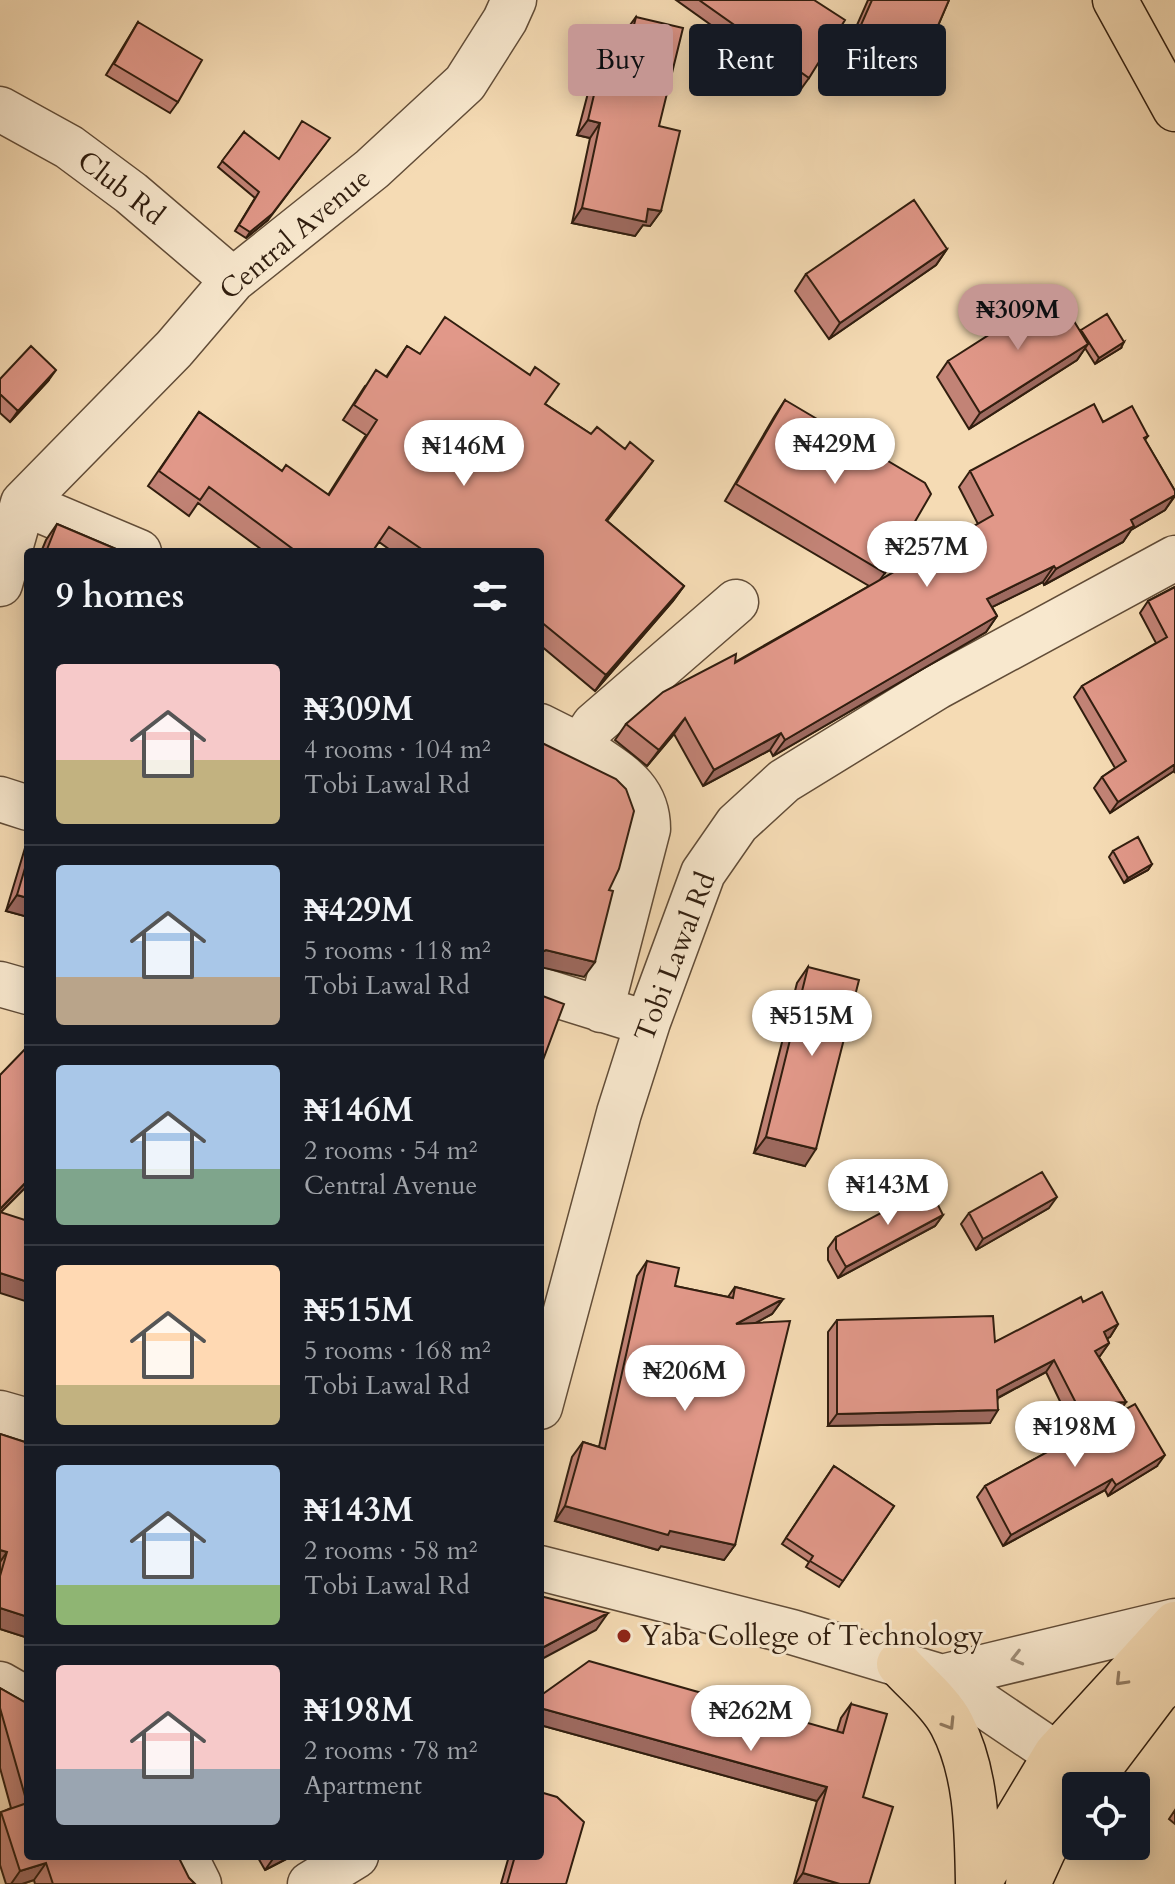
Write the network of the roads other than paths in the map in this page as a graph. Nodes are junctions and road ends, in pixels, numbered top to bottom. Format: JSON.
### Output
{"nodes":[{"id":1,"x":514,"y":0,"type":"edge"},
{"id":2,"x":1115,"y":0,"type":"edge"},
{"id":3,"x":0,"y":109,"type":"edge"},
{"id":4,"x":1175,"y":109,"type":"edge"},
{"id":5,"x":233,"y":280,"type":"junction"},
{"id":6,"x":23,"y":503,"type":"junction"},
{"id":7,"x":130,"y":548,"type":"edge"},
{"id":8,"x":1175,"y":558,"type":"edge"},
{"id":9,"x":0,"y":584,"type":"edge"},
{"id":10,"x":736,"y":602,"type":"dead end"},
{"id":11,"x":544,"y":728,"type":"edge"},
{"id":12,"x":580,"y":746,"type":"junction"},
{"id":13,"x":0,"y":799,"type":"edge"},
{"id":14,"x":24,"y":807,"type":"edge"},
{"id":15,"x":0,"y":984,"type":"edge"},
{"id":16,"x":24,"y":991,"type":"edge"},
{"id":17,"x":544,"y":991,"type":"edge"},
{"id":18,"x":601,"y":1010,"type":"junction"},
{"id":19,"x":648,"y":1022,"type":"junction"},
{"id":20,"x":544,"y":1392,"type":"edge"},
{"id":21,"x":0,"y":1413,"type":"edge"},
{"id":22,"x":24,"y":1420,"type":"edge"},
{"id":23,"x":544,"y":1569,"type":"edge"},
{"id":24,"x":1175,"y":1622,"type":"edge"},
{"id":25,"x":899,"y":1664,"type":"junction"},
{"id":26,"x":942,"y":1677,"type":"junction"},
{"id":27,"x":1175,"y":1677,"type":"edge"},
{"id":28,"x":0,"y":1684,"type":"edge"},
{"id":29,"x":24,"y":1698,"type":"edge"},
{"id":30,"x":1056,"y":1754,"type":"junction"},
{"id":31,"x":1097,"y":1772,"type":"edge"},
{"id":32,"x":1062,"y":1822,"type":"edge"},
{"id":33,"x":187,"y":1860,"type":"edge"},
{"id":34,"x":349,"y":1860,"type":"edge"},
{"id":35,"x":199,"y":1884,"type":"edge"},
{"id":36,"x":310,"y":1884,"type":"edge"},
{"id":37,"x":978,"y":1884,"type":"edge"},
{"id":38,"x":1028,"y":1884,"type":"edge"}],
"edges":[{"from":1,"to":5,"type":"street","name":"Central Avenue"},
{"from":2,"to":4,"type":"main road"},
{"from":3,"to":5,"type":"street","name":"Club Rd"},
{"from":5,"to":6,"type":"street","name":"Central Avenue"},
{"from":6,"to":7,"type":"street"},
{"from":6,"to":9,"type":"street","name":"Central Avenue"},
{"from":8,"to":19,"type":"street","name":"Tobi Lawal Rd"},
{"from":10,"to":12,"type":"street"},
{"from":11,"to":12,"type":"street"},
{"from":12,"to":18,"type":"street"},
{"from":13,"to":14,"type":"street"},
{"from":15,"to":16,"type":"street"},
{"from":17,"to":18,"type":"street"},
{"from":18,"to":19,"type":"street"},
{"from":19,"to":20,"type":"street","name":"Tobi Lawal Rd"},
{"from":21,"to":22,"type":"street"},
{"from":23,"to":25,"type":"street"},
{"from":24,"to":26,"type":"street","one_way":true},
{"from":24,"to":30,"type":"main road","one_way":true},
{"from":25,"to":26,"type":"street"},
{"from":25,"to":37,"type":"main road","one_way":true},
{"from":26,"to":30,"type":"street"},
{"from":27,"to":31,"type":"main road"},
{"from":28,"to":29,"type":"street"},
{"from":30,"to":37,"type":"main road"},
{"from":32,"to":38,"type":"main road"},
{"from":33,"to":35,"type":"street"},
{"from":34,"to":36,"type":"street"}]}
